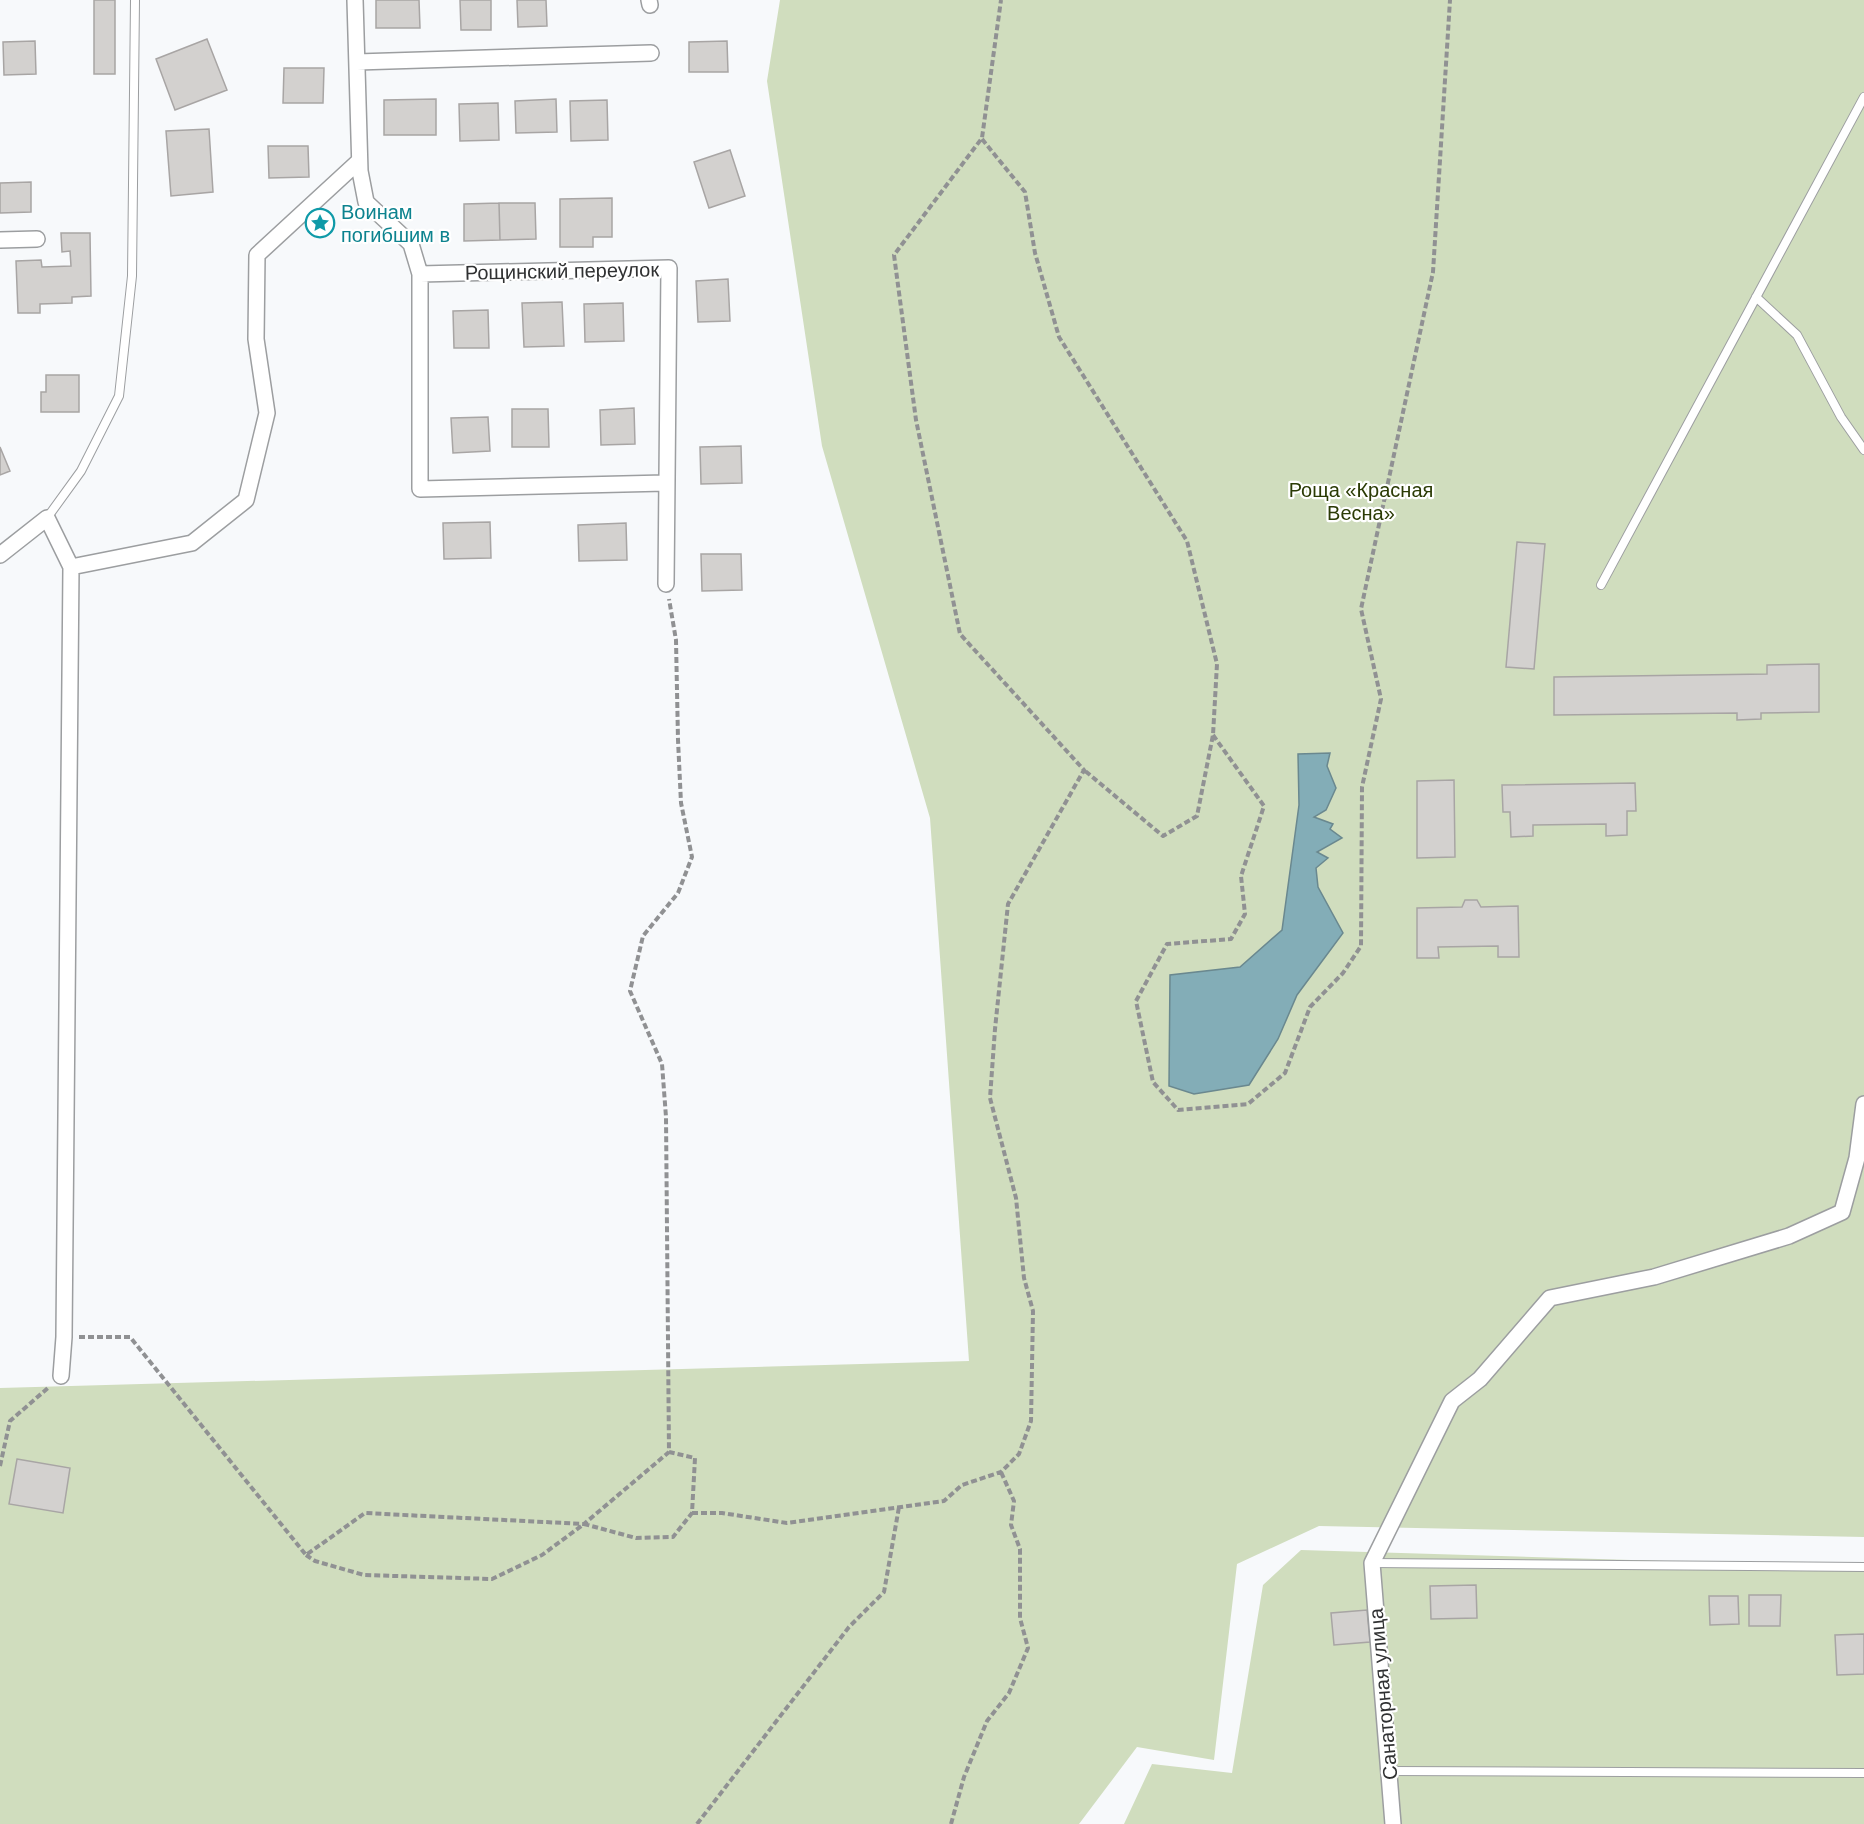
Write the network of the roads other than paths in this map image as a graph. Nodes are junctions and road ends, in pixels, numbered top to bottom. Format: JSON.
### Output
{"nodes":[{"id":1,"x":135,"y":0,"type":"edge"},
{"id":2,"x":355,"y":0,"type":"edge"},
{"id":3,"x":651,"y":52,"type":"dead end"},
{"id":4,"x":357,"y":62,"type":"junction"},
{"id":5,"x":1864,"y":97,"type":"edge"},
{"id":6,"x":359,"y":161,"type":"junction"},
{"id":7,"x":37,"y":239,"type":"dead end"},
{"id":8,"x":0,"y":240,"type":"edge"},
{"id":9,"x":420,"y":274,"type":"junction"},
{"id":10,"x":1756,"y":297,"type":"junction"},
{"id":11,"x":1864,"y":450,"type":"edge"},
{"id":12,"x":666,"y":483,"type":"junction"},
{"id":13,"x":46,"y":518,"type":"junction"},
{"id":14,"x":0,"y":555,"type":"edge"},
{"id":15,"x":71,"y":567,"type":"junction"},
{"id":16,"x":666,"y":584,"type":"road end"},
{"id":17,"x":1601,"y":585,"type":"dead end"},
{"id":18,"x":1864,"y":1104,"type":"edge"},
{"id":19,"x":61,"y":1376,"type":"road end"},
{"id":20,"x":1372,"y":1563,"type":"junction"},
{"id":21,"x":1864,"y":1567,"type":"edge"},
{"id":22,"x":1390,"y":1771,"type":"junction"},
{"id":23,"x":1864,"y":1773,"type":"edge"},
{"id":24,"x":1393,"y":1824,"type":"edge"}],
"edges":[{"from":1,"to":13,"type":"lane"},
{"from":2,"to":4,"type":"street"},
{"from":3,"to":4,"type":"street"},
{"from":4,"to":6,"type":"street"},
{"from":5,"to":10,"type":"lane"},
{"from":6,"to":9,"type":"street"},
{"from":6,"to":15,"type":"street"},
{"from":7,"to":8,"type":"street"},
{"from":9,"to":12,"type":"street"},
{"from":9,"to":12,"type":"street","name":"Рощинский переулок"},
{"from":10,"to":11,"type":"lane"},
{"from":10,"to":17,"type":"lane"},
{"from":12,"to":16,"type":"street","name":"Рощинский переулок"},
{"from":13,"to":14,"type":"street"},
{"from":13,"to":15,"type":"street"},
{"from":15,"to":19,"type":"street"},
{"from":18,"to":20,"type":"street"},
{"from":20,"to":21,"type":"lane"},
{"from":20,"to":22,"type":"street","name":"Санаторная улица"},
{"from":22,"to":23,"type":"lane"},
{"from":22,"to":24,"type":"street","name":"Санаторная улица"}]}
